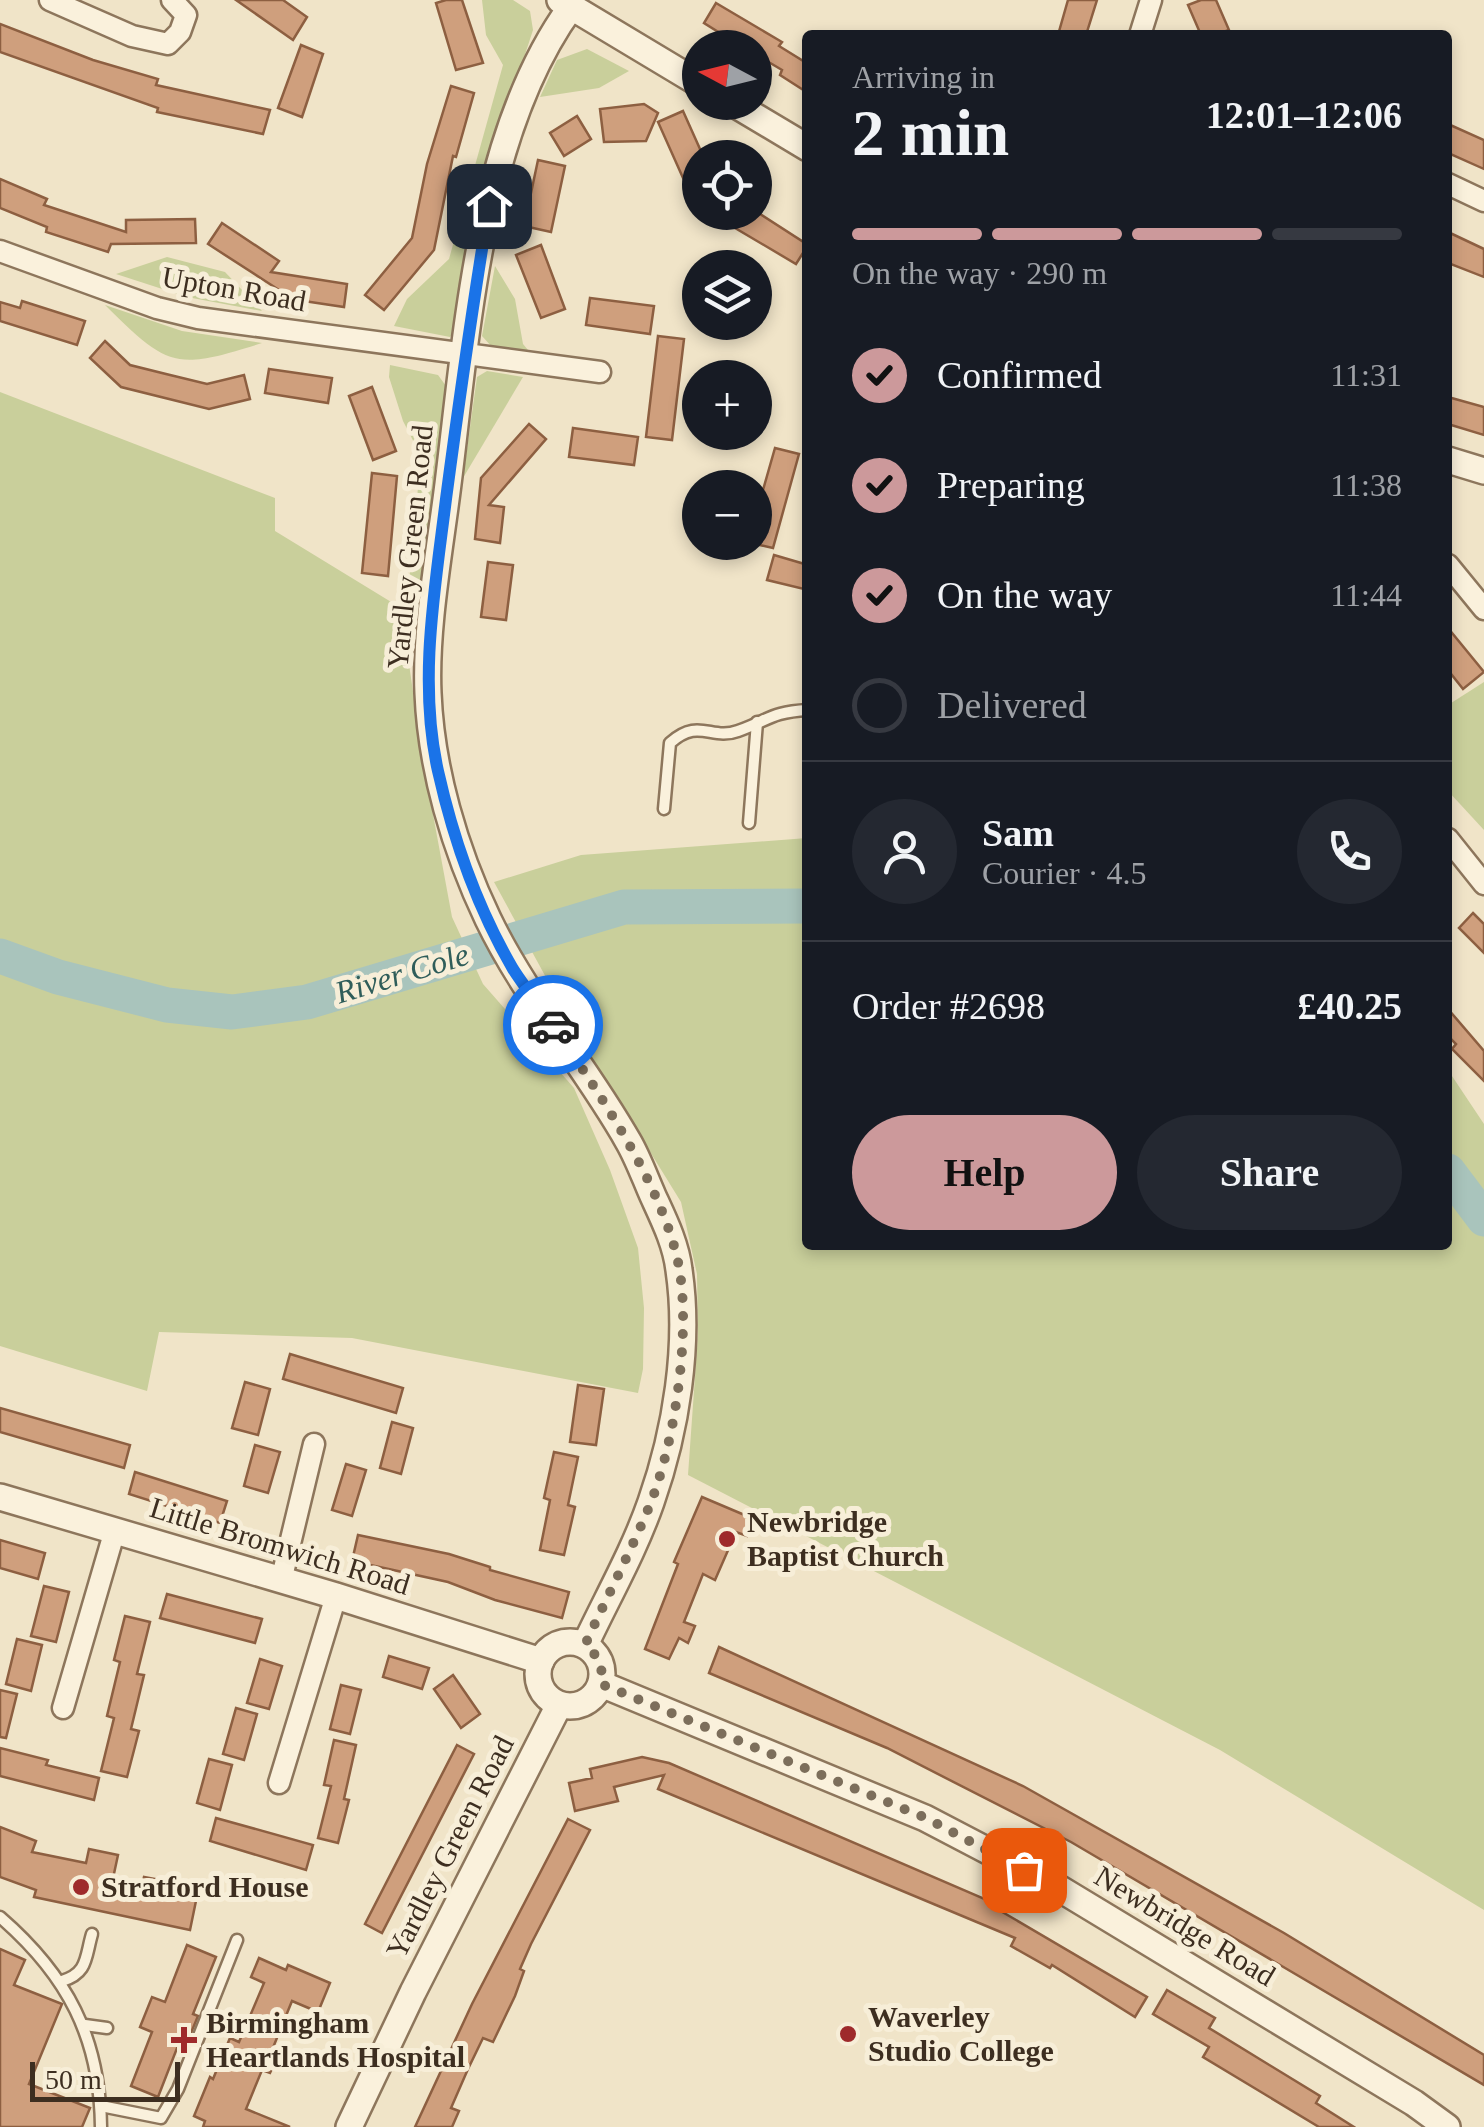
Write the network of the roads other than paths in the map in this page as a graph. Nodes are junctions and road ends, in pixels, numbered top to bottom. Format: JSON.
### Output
{"nodes":[{"id":1,"x":50,"y":0,"type":"edge"},
{"id":2,"x":172,"y":0,"type":"edge"},
{"id":3,"x":1152,"y":0,"type":"edge"},
{"id":4,"x":569,"y":2,"type":"edge"},
{"id":5,"x":1142,"y":30,"type":"edge"},
{"id":6,"x":682,"y":73,"type":"edge"},
{"id":7,"x":761,"y":120,"type":"edge"},
{"id":8,"x":802,"y":144,"type":"edge"},
{"id":9,"x":1452,"y":186,"type":"edge"},
{"id":10,"x":1484,"y":202,"type":"edge"},
{"id":11,"x":0,"y":252,"type":"edge"},
{"id":12,"x":464,"y":356,"type":"junction"},
{"id":13,"x":600,"y":372,"type":"dead end"},
{"id":14,"x":1452,"y":461,"type":"edge"},
{"id":15,"x":1484,"y":471,"type":"edge"},
{"id":16,"x":1452,"y":571,"type":"edge"},
{"id":17,"x":1484,"y":608,"type":"edge"},
{"id":18,"x":802,"y":710,"type":"edge"},
{"id":19,"x":757,"y":722,"type":"junction"},
{"id":20,"x":664,"y":809,"type":"dead end"},
{"id":21,"x":749,"y":823,"type":"dead end"},
{"id":22,"x":1452,"y":844,"type":"edge"},
{"id":23,"x":1484,"y":884,"type":"edge"},
{"id":24,"x":314,"y":1444,"type":"dead end"},
{"id":25,"x":0,"y":1497,"type":"edge"},
{"id":26,"x":115,"y":1530,"type":"junction"},
{"id":27,"x":281,"y":1580,"type":"junction"},
{"id":28,"x":336,"y":1596,"type":"junction"},
{"id":29,"x":585,"y":1645,"type":"junction"},
{"id":30,"x":541,"y":1661,"type":"junction"},
{"id":31,"x":601,"y":1684,"type":"junction"},
{"id":32,"x":559,"y":1705,"type":"junction"},
{"id":33,"x":64,"y":1708,"type":"dead end"},
{"id":34,"x":279,"y":1784,"type":"dead end"},
{"id":35,"x":0,"y":1917,"type":"edge"},
{"id":36,"x":92,"y":1934,"type":"dead end"},
{"id":37,"x":237,"y":1940,"type":"dead end"},
{"id":38,"x":62,"y":1981,"type":"junction"},
{"id":39,"x":85,"y":2025,"type":"junction"},
{"id":40,"x":106,"y":2028,"type":"dead end"},
{"id":41,"x":101,"y":2106,"type":"junction"},
{"id":42,"x":101,"y":2127,"type":"edge"},
{"id":43,"x":349,"y":2127,"type":"edge"},
{"id":44,"x":1448,"y":2127,"type":"edge"}],
"edges":[{"from":1,"to":2,"type":"street"},
{"from":3,"to":5,"type":"street"},
{"from":4,"to":6,"type":"street"},
{"from":4,"to":12,"type":"street","name":"Yardley Green Road"},
{"from":7,"to":8,"type":"street"},
{"from":9,"to":10,"type":"street"},
{"from":11,"to":12,"type":"street","name":"Upton Road"},
{"from":12,"to":13,"type":"street","name":"Upton Road"},
{"from":12,"to":29,"type":"street","name":"Yardley Green Road"},
{"from":14,"to":15,"type":"street"},
{"from":16,"to":17,"type":"street"},
{"from":18,"to":19,"type":"lane"},
{"from":19,"to":20,"type":"lane"},
{"from":19,"to":21,"type":"lane"},
{"from":22,"to":23,"type":"street"},
{"from":24,"to":27,"type":"street"},
{"from":25,"to":26,"type":"street","name":"Little Bromwich Road"},
{"from":26,"to":27,"type":"street","name":"Little Bromwich Road"},
{"from":26,"to":33,"type":"street"},
{"from":27,"to":28,"type":"street","name":"Little Bromwich Road"},
{"from":28,"to":30,"type":"street","name":"Little Bromwich Road"},
{"from":28,"to":34,"type":"street"},
{"from":29,"to":30,"type":"street"},
{"from":29,"to":31,"type":"street"},
{"from":30,"to":32,"type":"street"},
{"from":31,"to":32,"type":"street"},
{"from":31,"to":44,"type":"street","name":"Newbridge Road"},
{"from":32,"to":43,"type":"street","name":"Yardley Green Road"},
{"from":35,"to":38,"type":"lane"},
{"from":36,"to":38,"type":"lane"},
{"from":37,"to":41,"type":"lane"},
{"from":38,"to":39,"type":"lane"},
{"from":39,"to":40,"type":"lane"},
{"from":39,"to":41,"type":"lane"},
{"from":41,"to":42,"type":"lane"}]}
